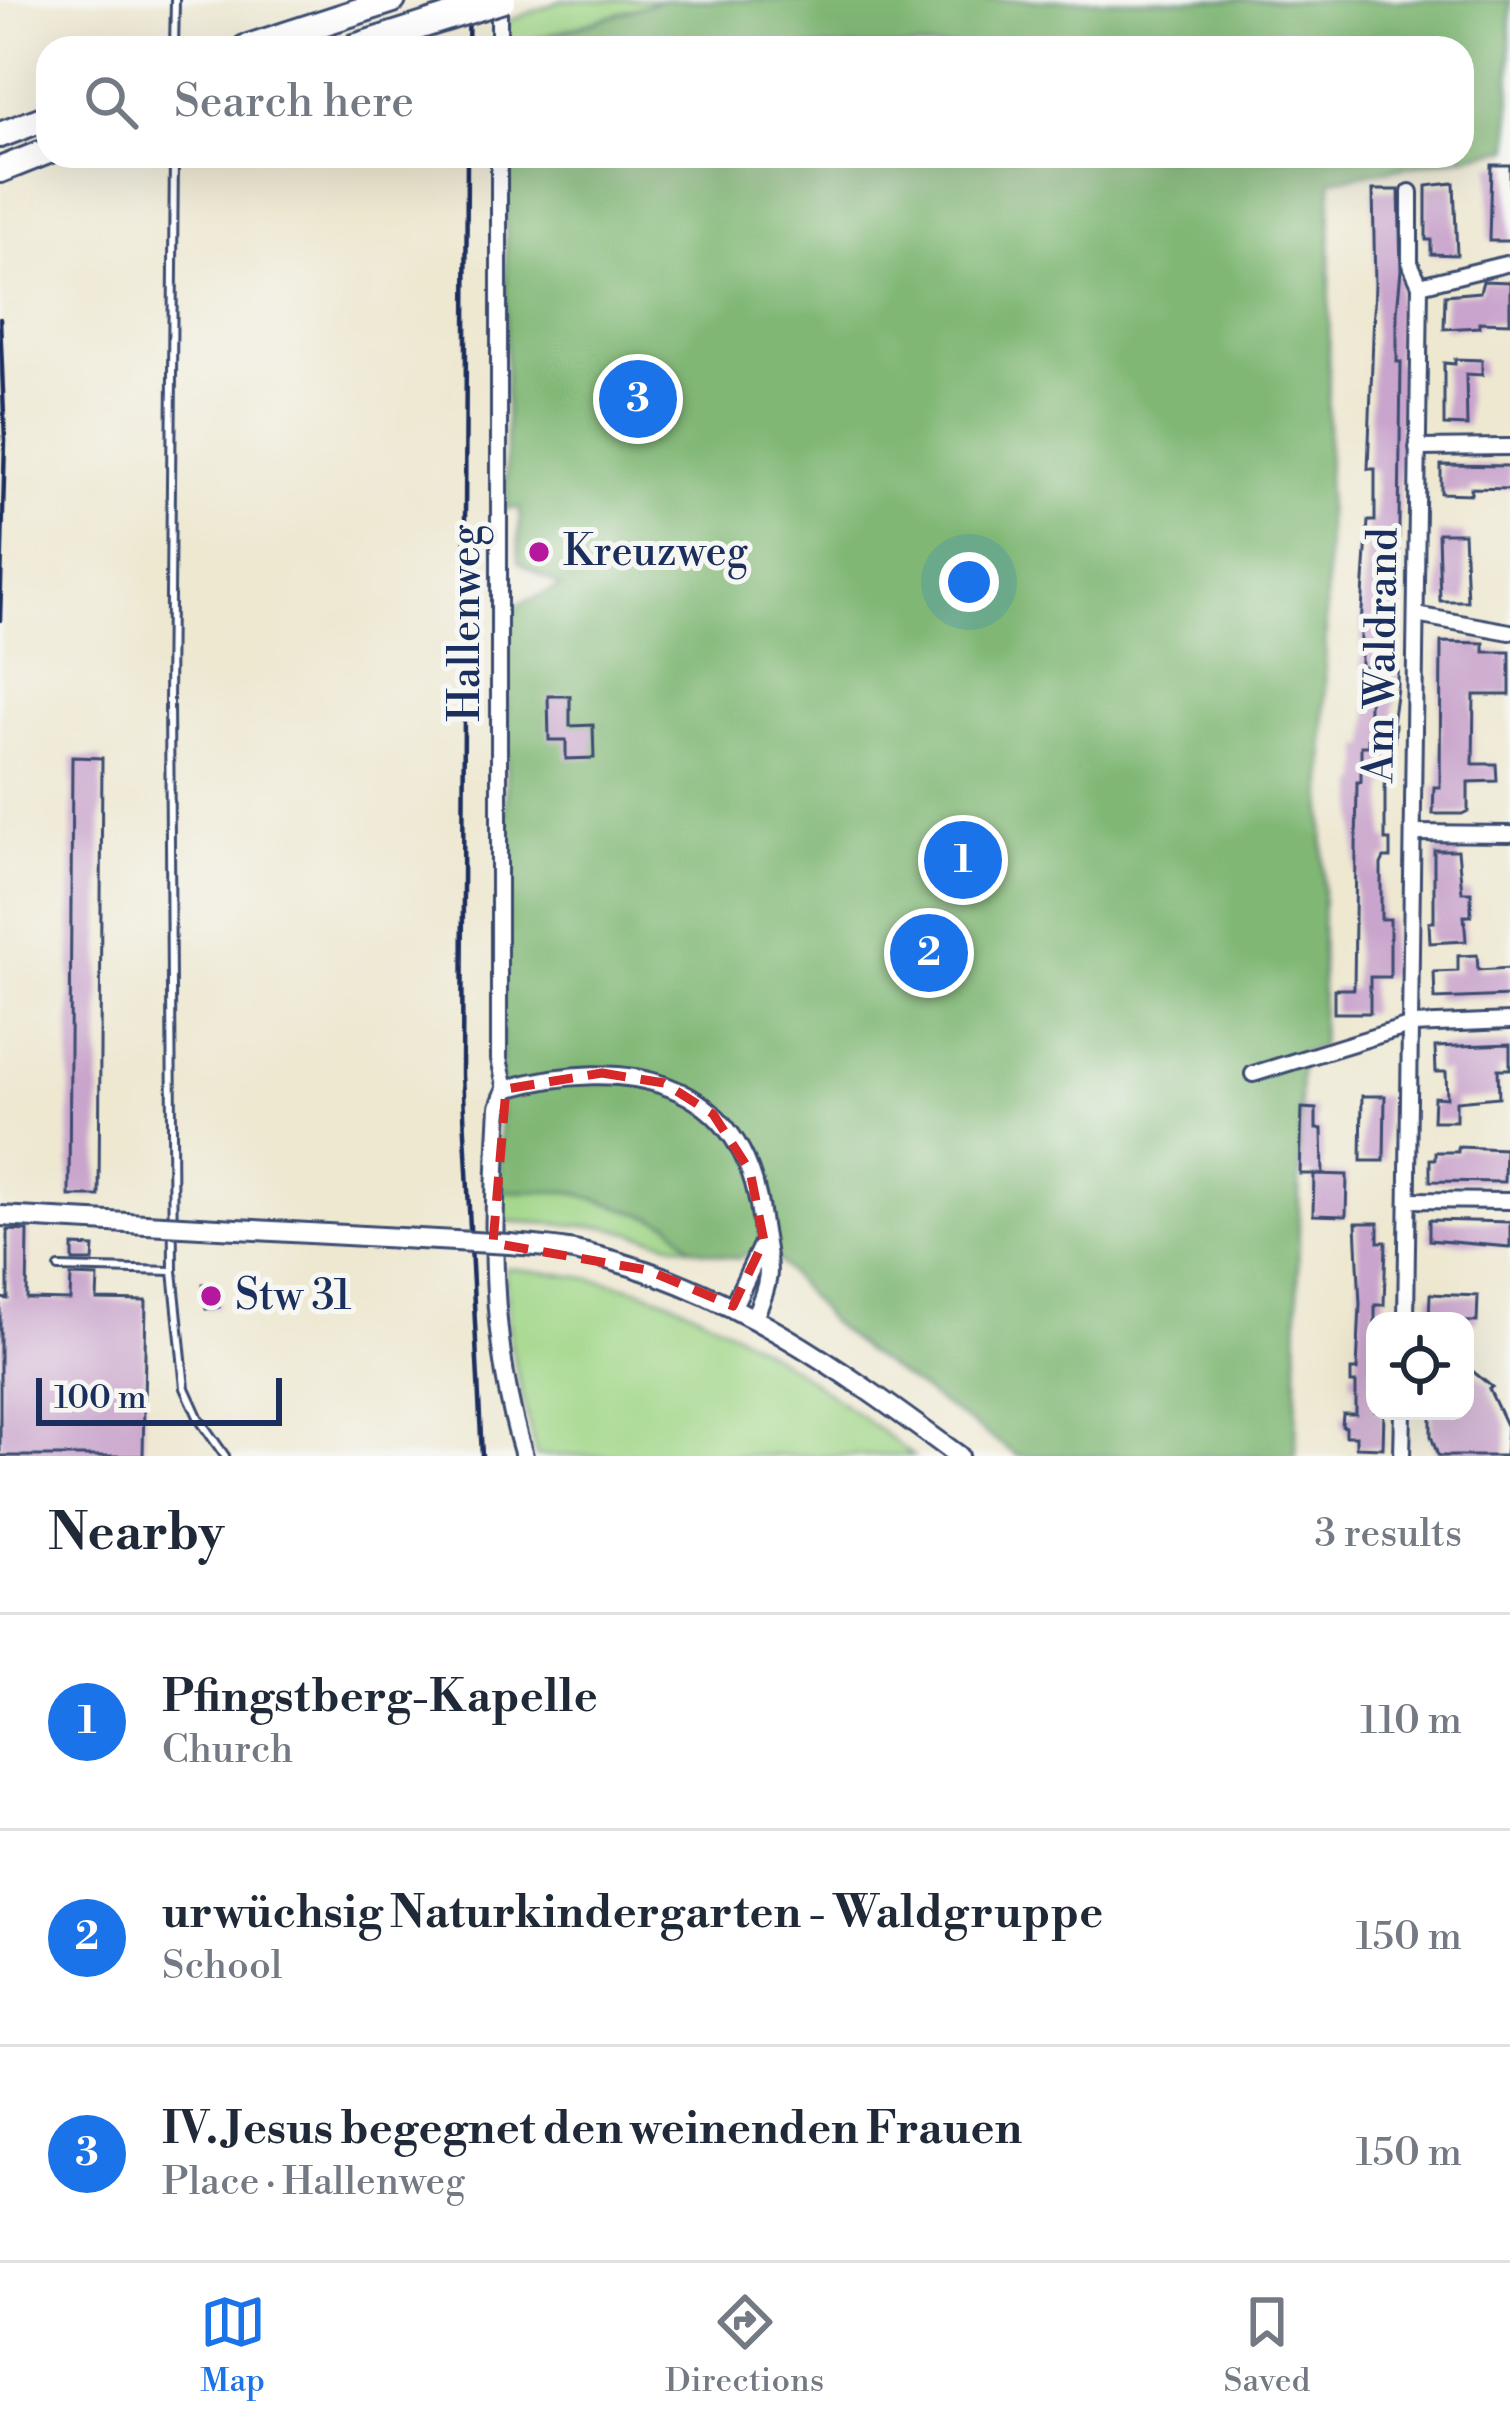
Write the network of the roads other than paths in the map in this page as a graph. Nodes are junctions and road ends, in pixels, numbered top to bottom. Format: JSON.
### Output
{"nodes":[{"id":1,"x":175,"y":0,"type":"edge"},
{"id":2,"x":393,"y":0,"type":"edge"},
{"id":3,"x":501,"y":0,"type":"edge"},
{"id":4,"x":174,"y":36,"type":"edge"},
{"id":5,"x":282,"y":36,"type":"edge"},
{"id":6,"x":389,"y":36,"type":"edge"},
{"id":7,"x":500,"y":36,"type":"edge"},
{"id":8,"x":36,"y":122,"type":"edge"},
{"id":9,"x":0,"y":135,"type":"edge"},
{"id":10,"x":36,"y":156,"type":"edge"},
{"id":11,"x":174,"y":168,"type":"edge"},
{"id":12,"x":499,"y":168,"type":"edge"},
{"id":13,"x":0,"y":170,"type":"edge"},
{"id":14,"x":1410,"y":192,"type":"dead end"},
{"id":15,"x":1510,"y":263,"type":"edge"},
{"id":16,"x":1420,"y":286,"type":"junction"},
{"id":17,"x":1510,"y":447,"type":"edge"},
{"id":18,"x":1418,"y":448,"type":"junction"},
{"id":19,"x":1416,"y":615,"type":"junction"},
{"id":20,"x":1510,"y":632,"type":"edge"},
{"id":21,"x":1413,"y":833,"type":"junction"},
{"id":22,"x":1510,"y":834,"type":"edge"},
{"id":23,"x":1510,"y":1022,"type":"edge"},
{"id":24,"x":1412,"y":1025,"type":"junction"},
{"id":25,"x":1253,"y":1074,"type":"dead end"},
{"id":26,"x":506,"y":1090,"type":"junction"},
{"id":27,"x":1408,"y":1200,"type":"junction"},
{"id":28,"x":1510,"y":1202,"type":"edge"},
{"id":29,"x":0,"y":1216,"type":"edge"},
{"id":30,"x":764,"y":1241,"type":"junction"},
{"id":31,"x":58,"y":1268,"type":"dead end"},
{"id":32,"x":173,"y":1270,"type":"junction"},
{"id":33,"x":733,"y":1306,"type":"junction"},
{"id":34,"x":1406,"y":1312,"type":"edge"},
{"id":35,"x":754,"y":1316,"type":"junction"},
{"id":36,"x":1403,"y":1420,"type":"edge"},
{"id":37,"x":225,"y":1456,"type":"edge"},
{"id":38,"x":524,"y":1456,"type":"edge"},
{"id":39,"x":958,"y":1456,"type":"edge"},
{"id":40,"x":1402,"y":1456,"type":"edge"}],
"edges":[{"from":1,"to":4,"type":"lane"},
{"from":2,"to":5,"type":"highway"},
{"from":3,"to":6,"type":"highway","bridge":true},
{"from":3,"to":7,"type":"street"},
{"from":8,"to":9,"type":"highway"},
{"from":10,"to":13,"type":"highway"},
{"from":11,"to":32,"type":"lane"},
{"from":12,"to":26,"type":"street","name":"Hallenweg"},
{"from":14,"to":16,"type":"street","name":"Am Waldrand"},
{"from":15,"to":16,"type":"street"},
{"from":16,"to":18,"type":"street","name":"Am Waldrand"},
{"from":17,"to":18,"type":"street"},
{"from":18,"to":19,"type":"street","name":"Am Waldrand"},
{"from":19,"to":20,"type":"street"},
{"from":19,"to":21,"type":"street","name":"Am Waldrand"},
{"from":21,"to":22,"type":"street"},
{"from":21,"to":24,"type":"street","name":"Am Waldrand"},
{"from":23,"to":24,"type":"street"},
{"from":24,"to":25,"type":"street"},
{"from":24,"to":27,"type":"street","name":"Am Waldrand"},
{"from":26,"to":30,"type":"street"},
{"from":26,"to":38,"type":"street"},
{"from":27,"to":28,"type":"street"},
{"from":27,"to":34,"type":"street","name":"Am Waldrand"},
{"from":29,"to":33,"type":"main road","bridge":true},
{"from":30,"to":33,"type":"street"},
{"from":30,"to":35,"type":"street"},
{"from":31,"to":32,"type":"lane"},
{"from":32,"to":37,"type":"lane"},
{"from":33,"to":35,"type":"main road"},
{"from":35,"to":39,"type":"main road"},
{"from":36,"to":40,"type":"street"}]}
